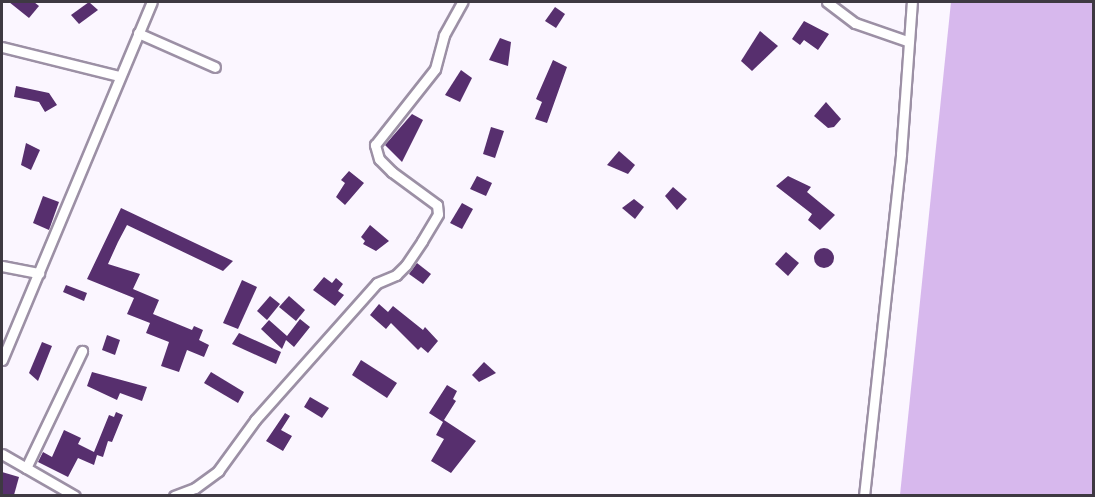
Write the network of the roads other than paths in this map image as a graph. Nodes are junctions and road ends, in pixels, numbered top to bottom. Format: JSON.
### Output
{"nodes":[{"id":1,"x":152,"y":2,"type":"edge"},
{"id":2,"x":462,"y":2,"type":"edge"},
{"id":3,"x":827,"y":2,"type":"edge"},
{"id":4,"x":912,"y":2,"type":"edge"},
{"id":5,"x":138,"y":33,"type":"junction"},
{"id":6,"x":907,"y":41,"type":"junction"},
{"id":7,"x":2,"y":47,"type":"edge"},
{"id":8,"x":215,"y":67,"type":"dead end"},
{"id":9,"x":119,"y":76,"type":"junction"},
{"id":10,"x":2,"y":266,"type":"edge"},
{"id":11,"x":39,"y":273,"type":"junction"},
{"id":12,"x":82,"y":351,"type":"dead end"},
{"id":13,"x":2,"y":360,"type":"edge"},
{"id":14,"x":2,"y":454,"type":"edge"},
{"id":15,"x":26,"y":468,"type":"junction"},
{"id":16,"x":75,"y":495,"type":"edge"},
{"id":17,"x":174,"y":495,"type":"edge"},
{"id":18,"x":864,"y":495,"type":"edge"}],
"edges":[{"from":1,"to":5,"type":"street"},
{"from":2,"to":17,"type":"street"},
{"from":3,"to":6,"type":"street"},
{"from":4,"to":6,"type":"street"},
{"from":5,"to":8,"type":"street"},
{"from":5,"to":9,"type":"street"},
{"from":6,"to":18,"type":"street"},
{"from":7,"to":9,"type":"street"},
{"from":9,"to":11,"type":"street"},
{"from":10,"to":11,"type":"street"},
{"from":11,"to":13,"type":"street"},
{"from":12,"to":15,"type":"street"},
{"from":14,"to":15,"type":"street"},
{"from":15,"to":16,"type":"street"}]}
